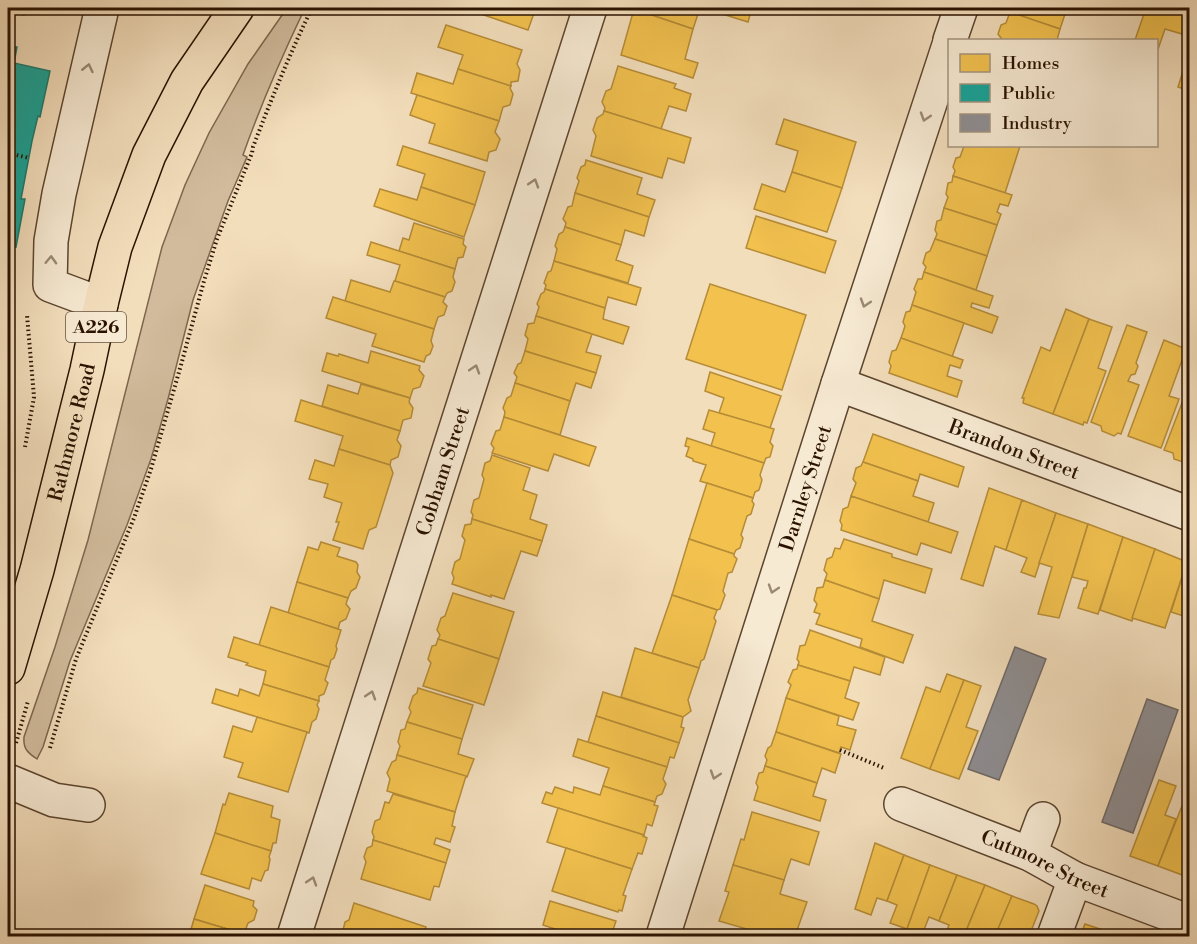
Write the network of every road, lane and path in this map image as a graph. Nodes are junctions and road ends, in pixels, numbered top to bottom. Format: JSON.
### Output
{"nodes":[{"id":1,"x":102,"y":8,"type":"edge"},
{"id":2,"x":312,"y":8,"type":"edge"},
{"id":3,"x":590,"y":8,"type":"edge"},
{"id":4,"x":961,"y":8,"type":"edge"},
{"id":5,"x":230,"y":10,"type":"edge"},
{"id":6,"x":951,"y":39,"type":"edge"},
{"id":7,"x":948,"y":47,"type":"edge"},
{"id":8,"x":8,"y":153,"type":"edge"},
{"id":9,"x":38,"y":159,"type":"dead end"},
{"id":10,"x":101,"y":304,"type":"junction"},
{"id":11,"x":838,"y":384,"type":"junction"},
{"id":12,"x":1190,"y":514,"type":"edge"},
{"id":13,"x":8,"y":668,"type":"edge"},
{"id":14,"x":31,"y":691,"type":"dead end"},
{"id":15,"x":50,"y":748,"type":"dead end"},
{"id":16,"x":13,"y":766,"type":"edge"},
{"id":17,"x":901,"y":804,"type":"dead end"},
{"id":18,"x":88,"y":805,"type":"dead end"},
{"id":19,"x":1043,"y":819,"type":"dead end"},
{"id":20,"x":1030,"y":854,"type":"junction"},
{"id":21,"x":1075,"y":879,"type":"junction"},
{"id":22,"x":1190,"y":922,"type":"edge"},
{"id":23,"x":294,"y":936,"type":"edge"},
{"id":24,"x":663,"y":936,"type":"edge"},
{"id":25,"x":1054,"y":936,"type":"edge"}],
"edges":[{"from":10,"to":1,"type":"street","one_way":true},
{"from":2,"to":15,"type":"path"},
{"from":23,"to":3,"type":"street","name":"Cobham Street","one_way":true},
{"from":4,"to":6,"type":"street","name":"Darnley Street"},
{"from":5,"to":10,"type":"main road","name":"Rathmore Road","number":"A226"},
{"from":7,"to":11,"type":"street","name":"Darnley Street","one_way":true},
{"from":8,"to":9,"type":"path"},
{"from":10,"to":13,"type":"main road","name":"Rathmore Road","number":"A226"},
{"from":11,"to":12,"type":"street","name":"Brandon Street"},
{"from":11,"to":24,"type":"street","name":"Darnley Street","one_way":true},
{"from":14,"to":16,"type":"path"},
{"from":16,"to":18,"type":"street"},
{"from":17,"to":20,"type":"street","name":"Cutmore Street"},
{"from":19,"to":20,"type":"street"},
{"from":20,"to":21,"type":"street","name":"Cutmore Street"},
{"from":21,"to":22,"type":"street","name":"Cutmore Street"},
{"from":21,"to":25,"type":"street"}]}
